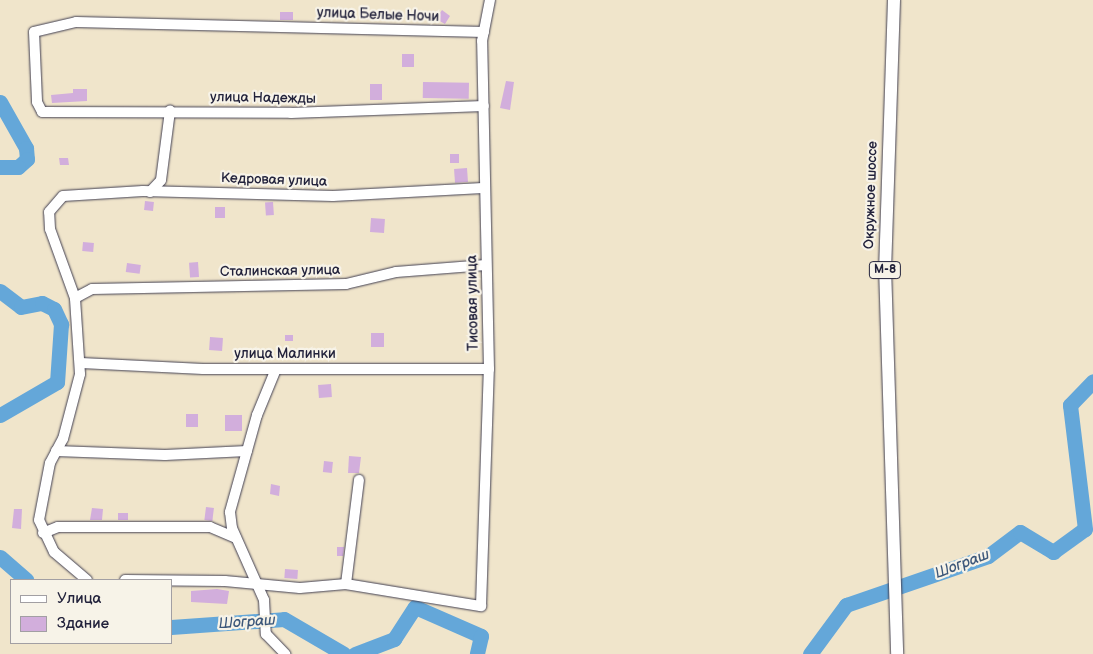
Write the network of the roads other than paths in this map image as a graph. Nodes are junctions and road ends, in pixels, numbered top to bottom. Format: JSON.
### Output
{"nodes":[{"id":1,"x":490,"y":0,"type":"edge"},
{"id":2,"x":894,"y":0,"type":"edge"},
{"id":3,"x":484,"y":32,"type":"junction"},
{"id":4,"x":484,"y":106,"type":"junction"},
{"id":5,"x":170,"y":111,"type":"junction"},
{"id":6,"x":42,"y":112,"type":"joint"},
{"id":7,"x":483,"y":188,"type":"junction"},
{"id":8,"x":150,"y":192,"type":"junction"},
{"id":9,"x":486,"y":265,"type":"junction"},
{"id":10,"x":75,"y":298,"type":"junction"},
{"id":11,"x":81,"y":362,"type":"junction"},
{"id":12,"x":276,"y":369,"type":"junction"},
{"id":13,"x":488,"y":369,"type":"junction"},
{"id":14,"x":56,"y":451,"type":"junction"},
{"id":15,"x":247,"y":451,"type":"junction"},
{"id":16,"x":358,"y":480,"type":"dead end"},
{"id":17,"x":44,"y":533,"type":"junction"},
{"id":18,"x":236,"y":539,"type":"junction"},
{"id":19,"x":85,"y":579,"type":"edge"},
{"id":20,"x":172,"y":582,"type":"edge"},
{"id":21,"x":346,"y":584,"type":"junction"},
{"id":22,"x":257,"y":585,"type":"junction"},
{"id":23,"x":285,"y":654,"type":"edge"},
{"id":24,"x":897,"y":654,"type":"edge"}],
"edges":[{"from":1,"to":3,"type":"street","name":"Тисовая улица"},
{"from":2,"to":24,"type":"main road","name":"Окружное шоссе","number":"М-8"},
{"from":3,"to":4,"type":"street","name":"Тисовая улица"},
{"from":3,"to":6,"type":"street","name":"улица Белые Ночи"},
{"from":4,"to":5,"type":"street","name":"улица Надежды"},
{"from":4,"to":7,"type":"street","name":"Тисовая улица"},
{"from":5,"to":6,"type":"street","name":"улица Надежды"},
{"from":5,"to":8,"type":"street"},
{"from":7,"to":8,"type":"street","name":"Кедровая улица"},
{"from":7,"to":9,"type":"street","name":"Тисовая улица"},
{"from":8,"to":10,"type":"street","name":"Кедровая улица"},
{"from":9,"to":10,"type":"street","name":"Сталинская улица"},
{"from":9,"to":13,"type":"street","name":"Тисовая улица"},
{"from":10,"to":11,"type":"street"},
{"from":11,"to":12,"type":"street","name":"улица Малинки"},
{"from":11,"to":14,"type":"street"},
{"from":12,"to":13,"type":"street","name":"улица Малинки"},
{"from":12,"to":15,"type":"street"},
{"from":13,"to":21,"type":"street","name":"Тисовая улица"},
{"from":14,"to":15,"type":"street"},
{"from":14,"to":17,"type":"street"},
{"from":15,"to":18,"type":"street"},
{"from":16,"to":21,"type":"street"},
{"from":17,"to":18,"type":"street"},
{"from":17,"to":19,"type":"street"},
{"from":18,"to":22,"type":"street"},
{"from":20,"to":22,"type":"street"},
{"from":21,"to":22,"type":"street"},
{"from":22,"to":23,"type":"street"}]}
